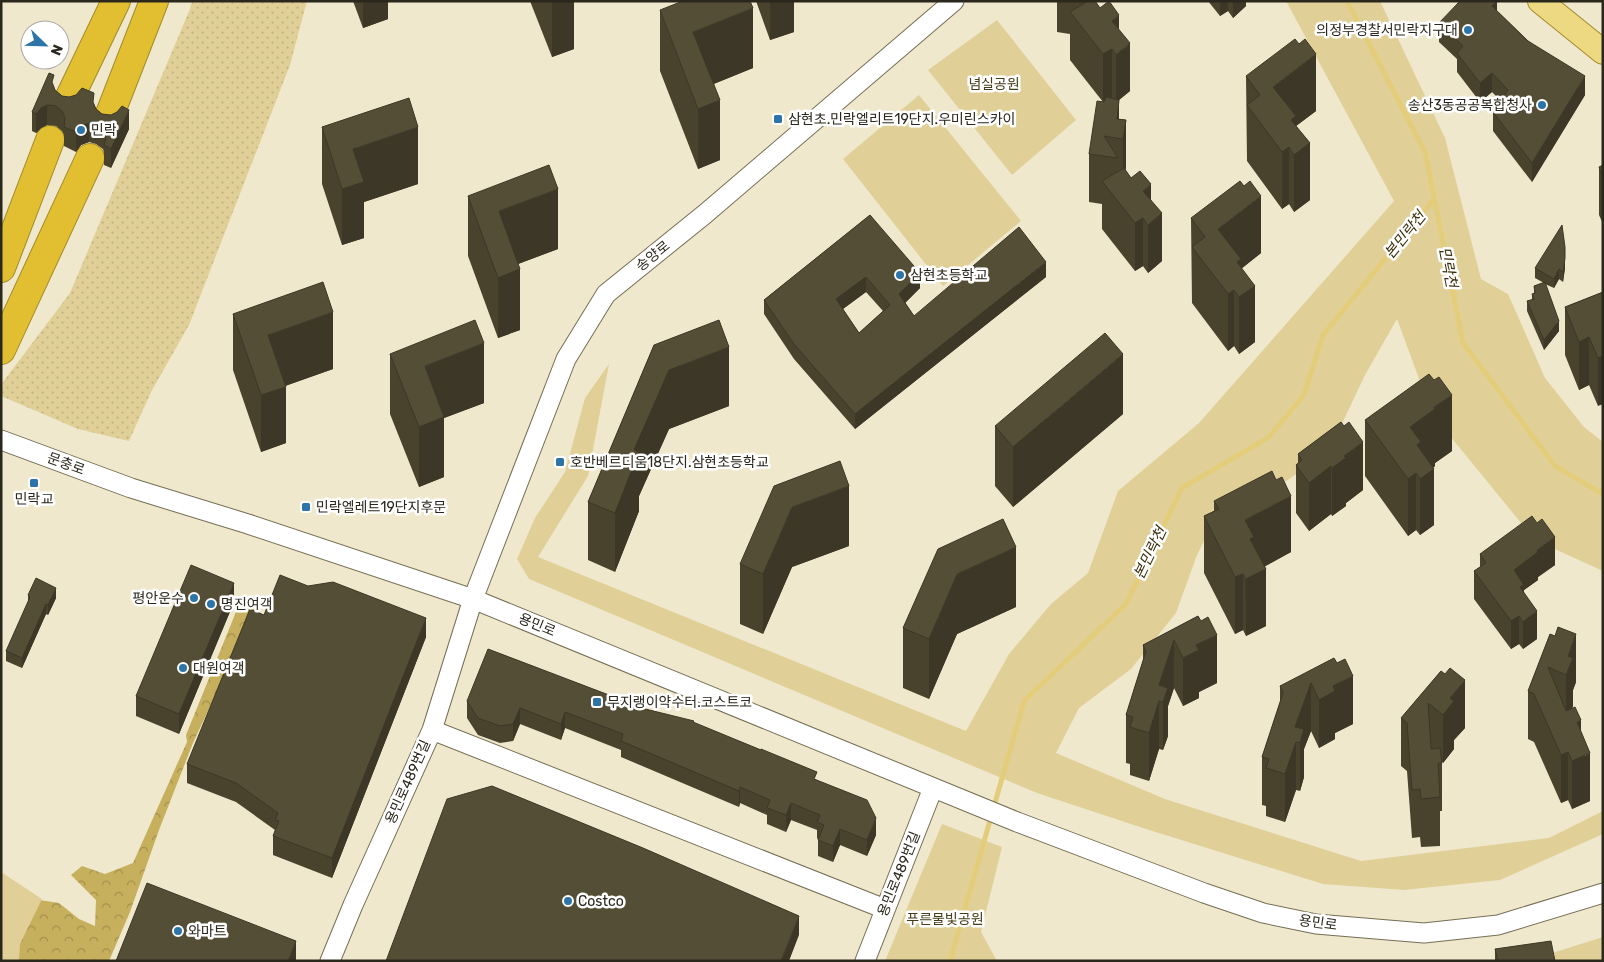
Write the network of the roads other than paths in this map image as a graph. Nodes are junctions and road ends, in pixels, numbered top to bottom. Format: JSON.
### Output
{"nodes":[{"id":1,"x":116,"y":1,"type":"edge"},
{"id":2,"x":154,"y":1,"type":"edge"},
{"id":3,"x":954,"y":1,"type":"edge"},
{"id":4,"x":1540,"y":1,"type":"edge"},
{"id":5,"x":1603,"y":52,"type":"edge"},
{"id":6,"x":68,"y":101,"type":"edge"},
{"id":7,"x":108,"y":119,"type":"edge"},
{"id":8,"x":50,"y":140,"type":"dead end"},
{"id":9,"x":90,"y":158,"type":"dead end"},
{"id":10,"x":1,"y":268,"type":"edge"},
{"id":11,"x":1,"y":350,"type":"edge"},
{"id":12,"x":1,"y":440,"type":"edge"},
{"id":13,"x":131,"y":488,"type":"joint"},
{"id":14,"x":473,"y":599,"type":"junction"},
{"id":15,"x":432,"y":730,"type":"junction"},
{"id":16,"x":933,"y":788,"type":"junction"},
{"id":17,"x":1603,"y":893,"type":"edge"},
{"id":18,"x":885,"y":909,"type":"junction"},
{"id":19,"x":330,"y":961,"type":"edge"},
{"id":20,"x":865,"y":961,"type":"edge"}],
"edges":[{"from":1,"to":6,"type":"highway"},
{"from":2,"to":7,"type":"highway"},
{"from":3,"to":14,"type":"street","name":"송양로"},
{"from":4,"to":5,"type":"main road"},
{"from":8,"to":10,"type":"highway"},
{"from":9,"to":11,"type":"highway"},
{"from":12,"to":13,"type":"street","name":"문충로"},
{"from":13,"to":14,"type":"street","name":"용민로"},
{"from":14,"to":15,"type":"street","name":"용민로489번길"},
{"from":14,"to":16,"type":"street","name":"용민로"},
{"from":15,"to":18,"type":"street"},
{"from":15,"to":19,"type":"street","name":"용민로489번길"},
{"from":16,"to":17,"type":"street","name":"용민로"},
{"from":16,"to":18,"type":"street","name":"용민로489번길"},
{"from":18,"to":20,"type":"street","name":"용민로489번길"}]}
